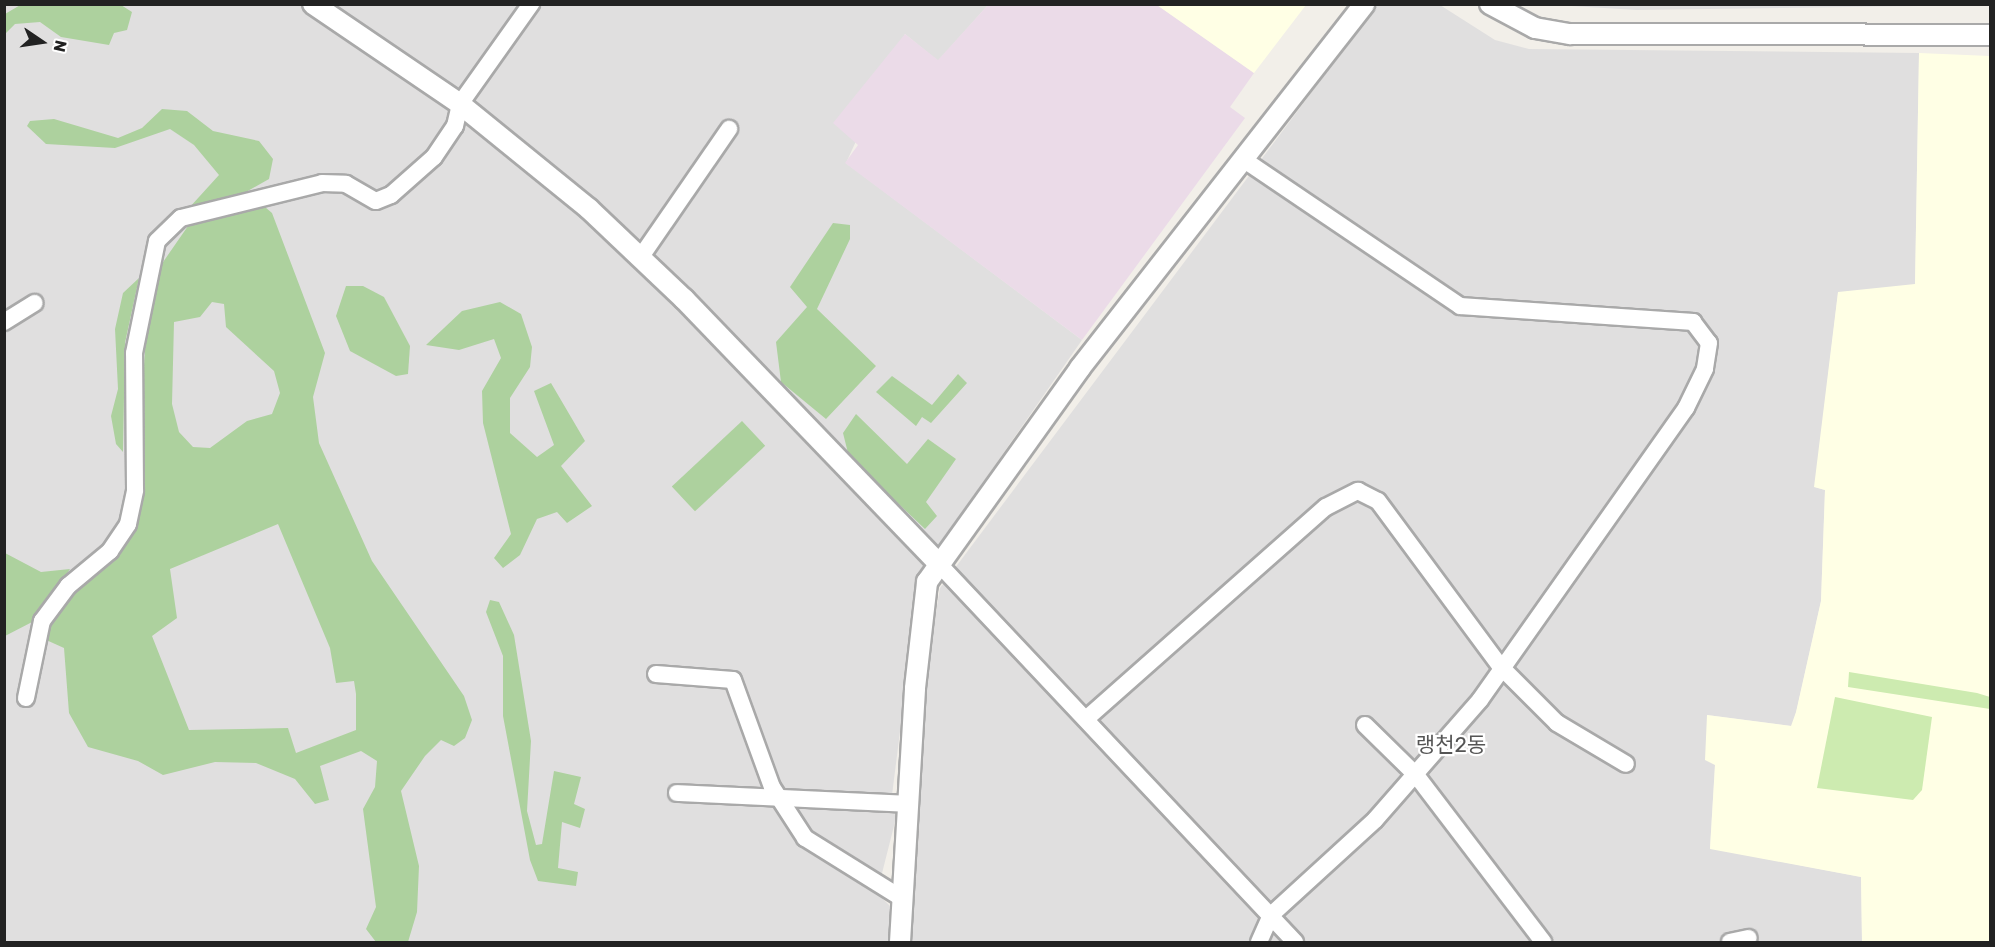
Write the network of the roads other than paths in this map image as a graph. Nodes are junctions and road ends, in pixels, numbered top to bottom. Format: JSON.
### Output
{"nodes":[{"id":1,"x":313,"y":4,"type":"edge"},
{"id":2,"x":531,"y":4,"type":"edge"},
{"id":3,"x":1364,"y":4,"type":"edge"},
{"id":4,"x":1490,"y":4,"type":"edge"},
{"id":5,"x":1990,"y":35,"type":"edge"},
{"id":6,"x":460,"y":104,"type":"junction"},
{"id":7,"x":729,"y":129,"type":"dead end"},
{"id":8,"x":1244,"y":159,"type":"junction"},
{"id":9,"x":640,"y":258,"type":"junction"},
{"id":10,"x":34,"y":303,"type":"dead end"},
{"id":11,"x":4,"y":322,"type":"edge"},
{"id":12,"x":938,"y":562,"type":"junction"},
{"id":13,"x":1501,"y":667,"type":"junction"},
{"id":14,"x":656,"y":674,"type":"dead end"},
{"id":15,"x":26,"y":698,"type":"dead end"},
{"id":16,"x":1086,"y":719,"type":"junction"},
{"id":17,"x":1365,"y":725,"type":"dead end"},
{"id":18,"x":1626,"y":764,"type":"dead end"},
{"id":19,"x":1416,"y":775,"type":"junction"},
{"id":20,"x":677,"y":793,"type":"dead end"},
{"id":21,"x":779,"y":797,"type":"junction"},
{"id":22,"x":908,"y":804,"type":"junction"},
{"id":23,"x":903,"y":899,"type":"junction"},
{"id":24,"x":1271,"y":915,"type":"junction"},
{"id":25,"x":1749,"y":938,"type":"dead end"},
{"id":26,"x":900,"y":942,"type":"edge"},
{"id":27,"x":1259,"y":942,"type":"edge"},
{"id":28,"x":1295,"y":942,"type":"edge"},
{"id":29,"x":1544,"y":942,"type":"edge"},
{"id":30,"x":1730,"y":942,"type":"edge"}],
"edges":[{"from":1,"to":6,"type":"street"},
{"from":2,"to":6,"type":"street"},
{"from":3,"to":8,"type":"street"},
{"from":4,"to":5,"type":"street"},
{"from":6,"to":9,"type":"street"},
{"from":6,"to":15,"type":"street"},
{"from":7,"to":9,"type":"street"},
{"from":8,"to":12,"type":"street"},
{"from":8,"to":13,"type":"street"},
{"from":9,"to":12,"type":"street"},
{"from":10,"to":11,"type":"street"},
{"from":12,"to":16,"type":"street"},
{"from":12,"to":22,"type":"street"},
{"from":13,"to":16,"type":"street"},
{"from":13,"to":18,"type":"street"},
{"from":13,"to":19,"type":"street"},
{"from":14,"to":21,"type":"street"},
{"from":16,"to":24,"type":"street"},
{"from":17,"to":19,"type":"street"},
{"from":19,"to":24,"type":"street"},
{"from":19,"to":29,"type":"street"},
{"from":20,"to":21,"type":"street"},
{"from":21,"to":22,"type":"street"},
{"from":21,"to":23,"type":"street"},
{"from":22,"to":23,"type":"street"},
{"from":23,"to":26,"type":"street"},
{"from":24,"to":27,"type":"street"},
{"from":24,"to":28,"type":"street"},
{"from":25,"to":30,"type":"street"}]}
